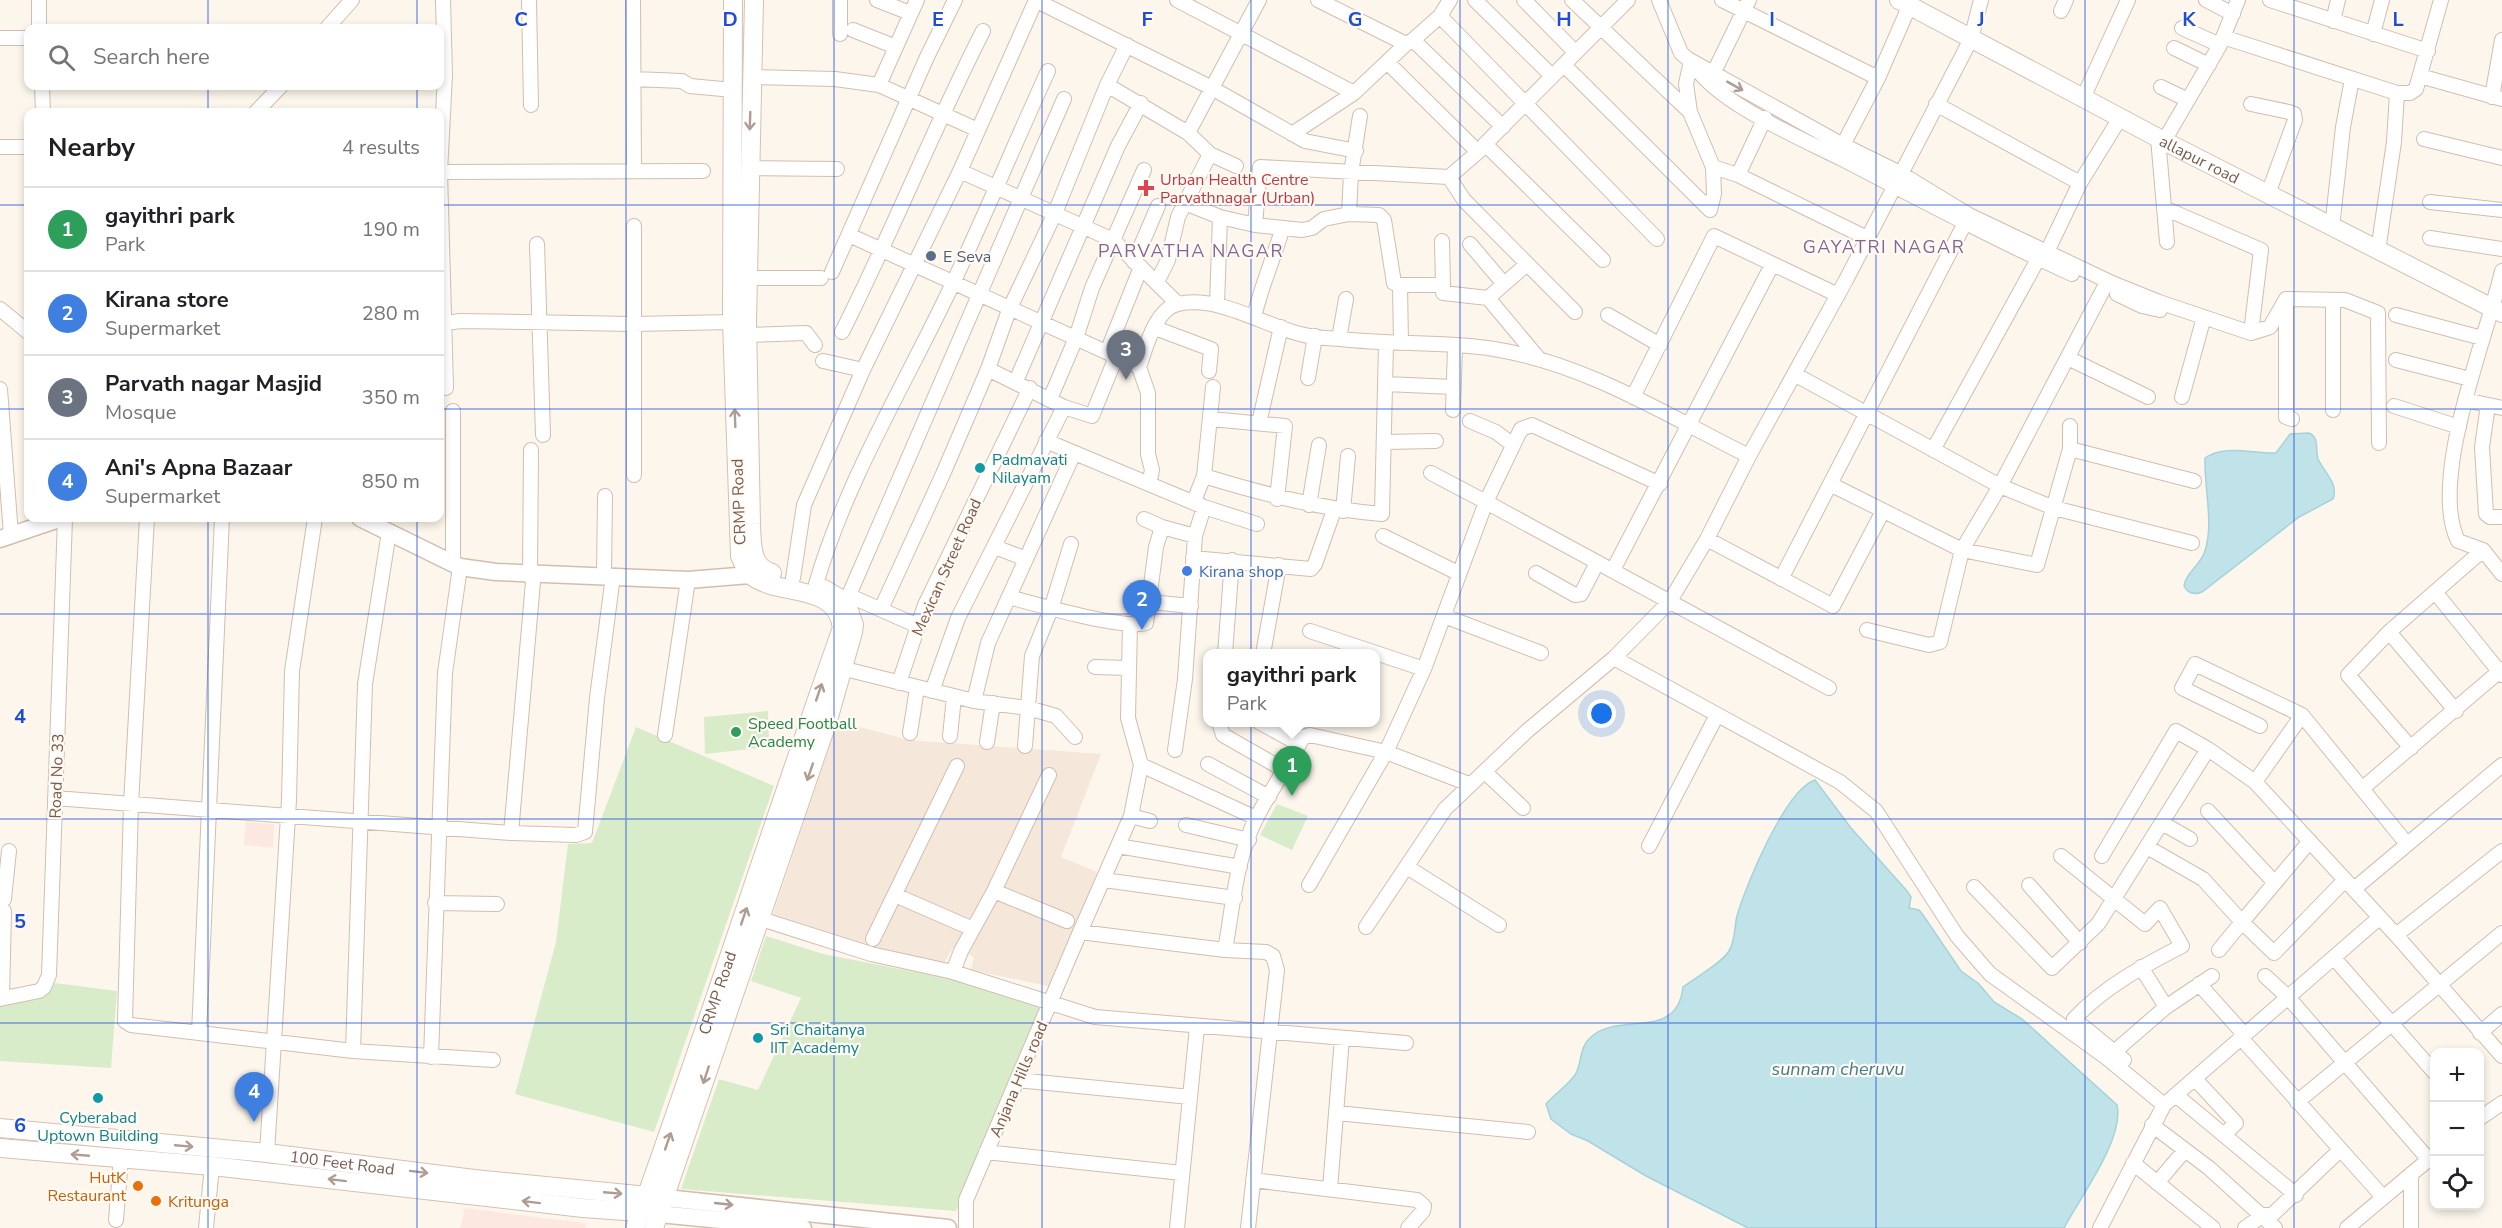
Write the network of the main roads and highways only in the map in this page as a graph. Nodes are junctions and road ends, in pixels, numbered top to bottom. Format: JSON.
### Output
{"nodes":[{"id":1,"x":733,"y":0,"type":"edge"},
{"id":2,"x":754,"y":0,"type":"edge"},
{"id":3,"x":1907,"y":2,"type":"edge"},
{"id":4,"x":2498,"y":311,"type":"edge"},
{"id":5,"x":0,"y":1128,"type":"edge"},
{"id":6,"x":20,"y":1130,"type":"junction"},
{"id":7,"x":0,"y":1148,"type":"edge"},
{"id":8,"x":18,"y":1149,"type":"junction"},
{"id":9,"x":651,"y":1213,"type":"edge"}],
"edges":[{"from":9,"to":1,"type":"main road","name":"CRMP Road","one_way":true},
{"from":2,"to":9,"type":"main road","name":"CRMP Road","one_way":true},
{"from":3,"to":4,"type":"main road","name":"allapur road"},
{"from":5,"to":6,"type":"main road","name":"100 Feet Road"},
{"from":6,"to":8,"type":"main road"},
{"from":6,"to":9,"type":"main road","name":"100 Feet Road","one_way":true},
{"from":7,"to":8,"type":"main road","name":"100 Feet Road"},
{"from":9,"to":8,"type":"main road","name":"100 Feet Road","one_way":true}]}
